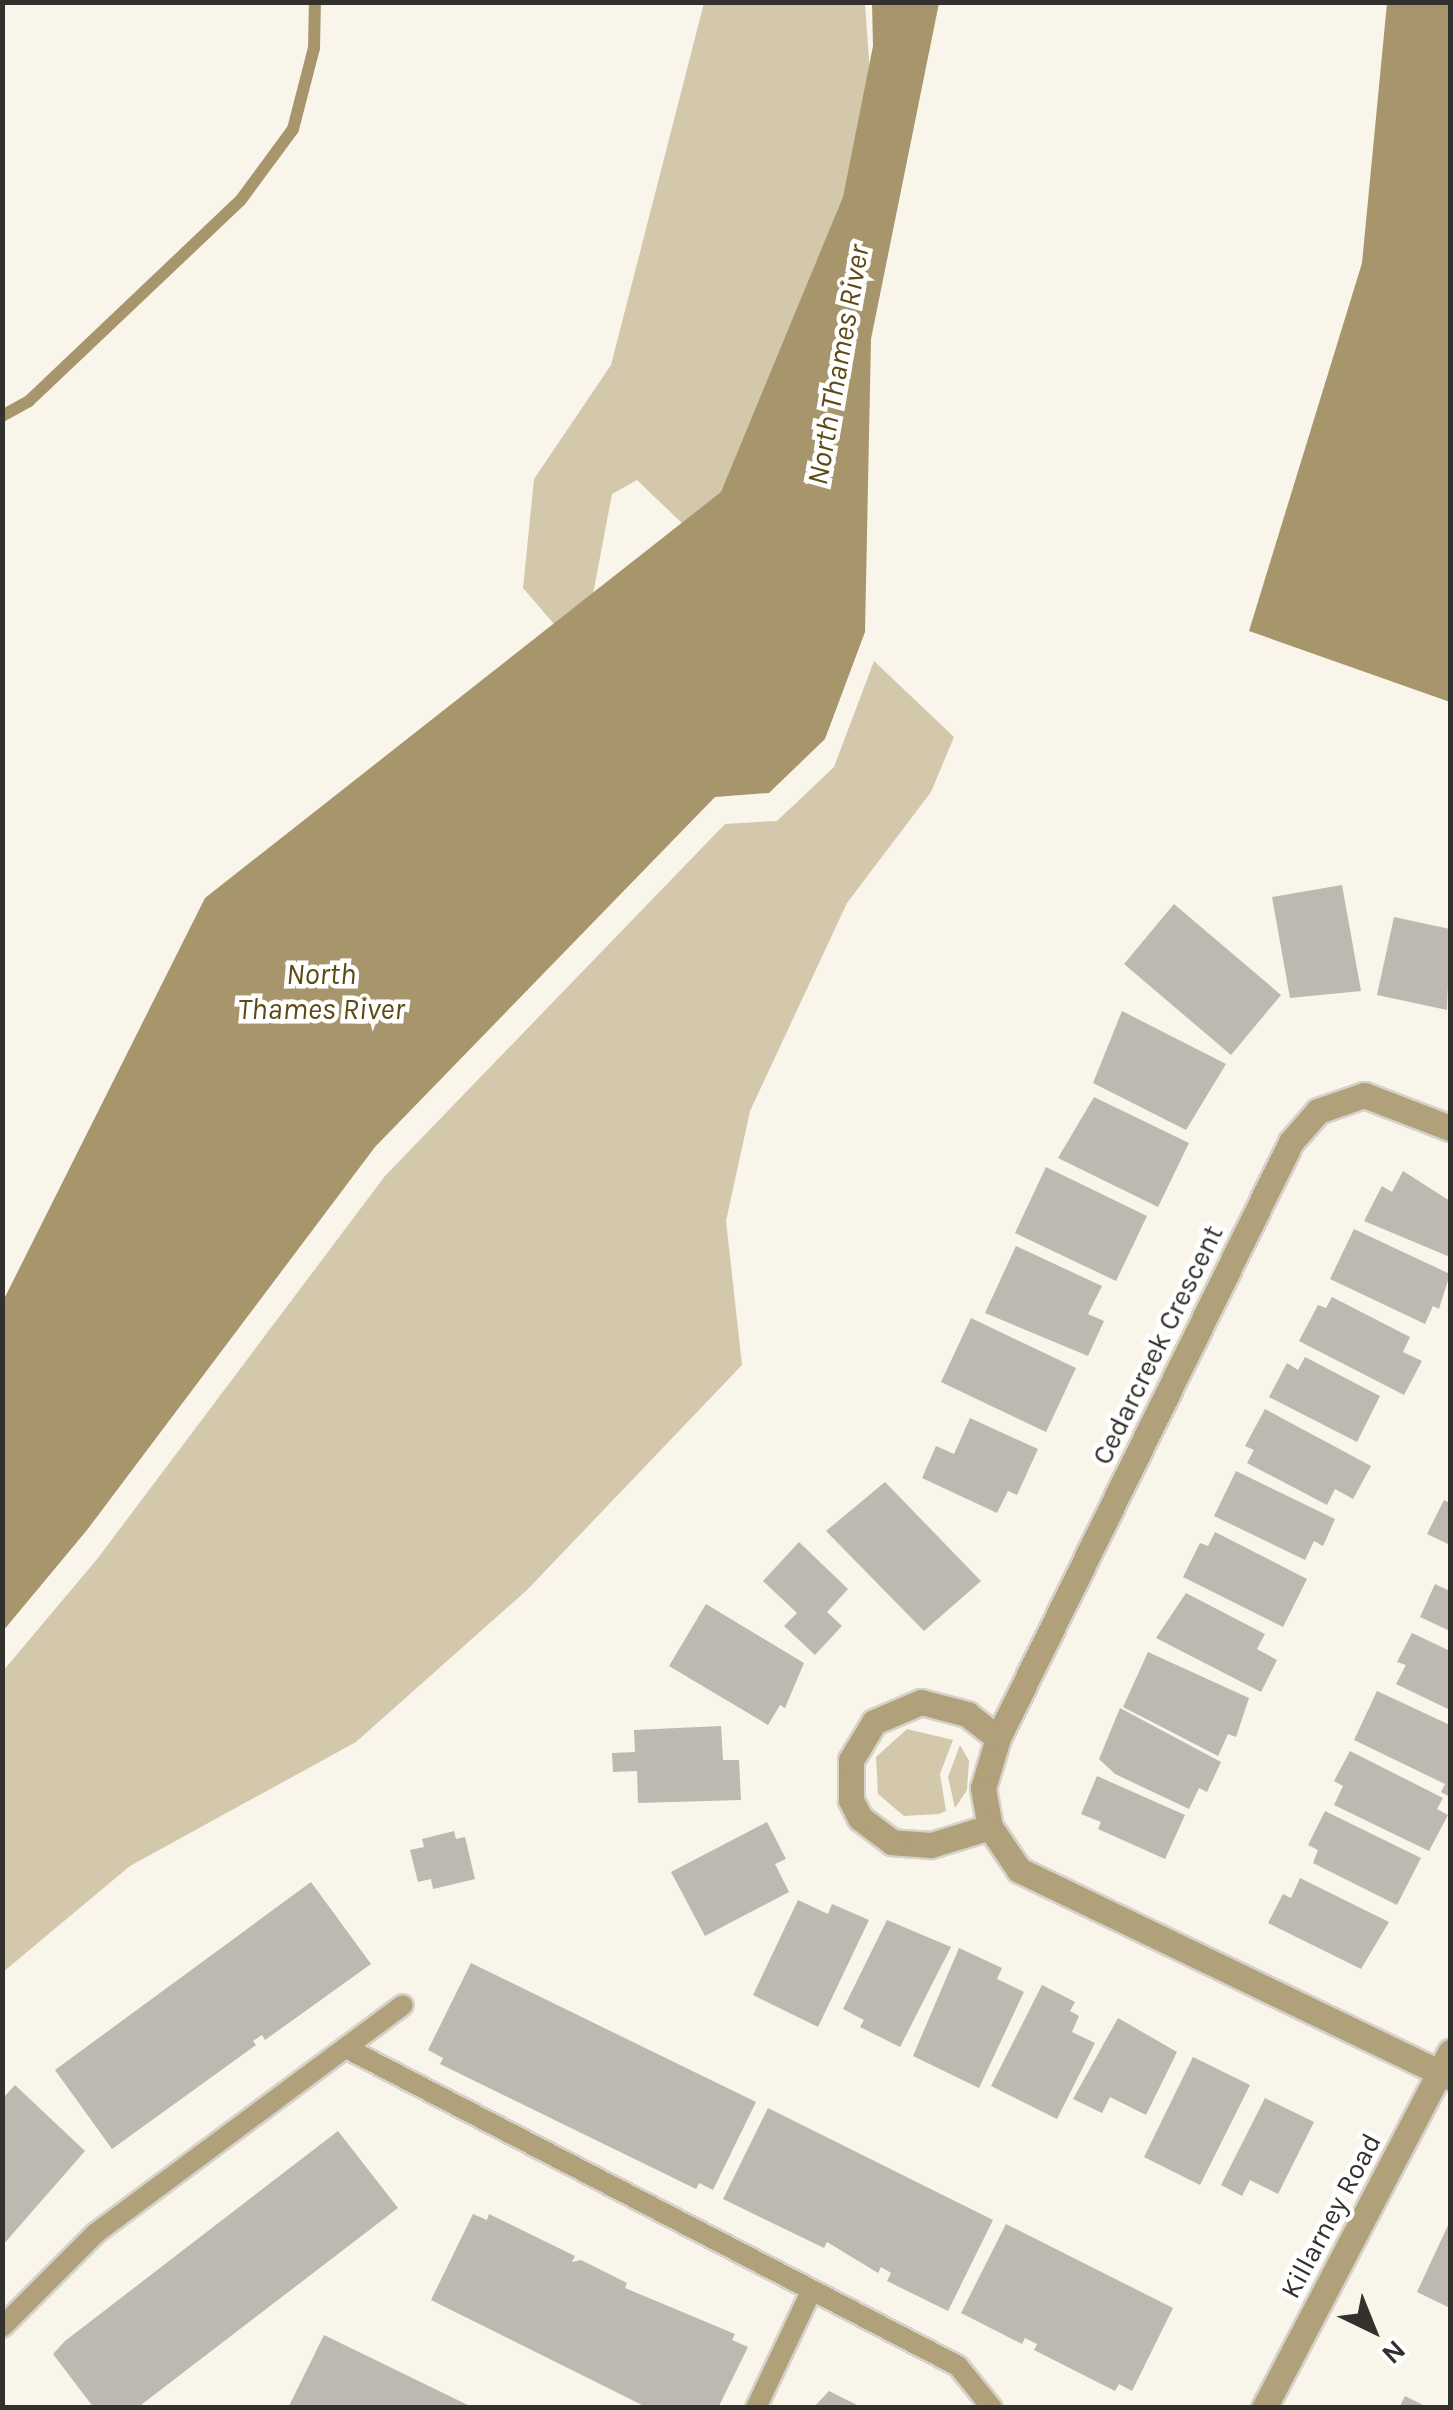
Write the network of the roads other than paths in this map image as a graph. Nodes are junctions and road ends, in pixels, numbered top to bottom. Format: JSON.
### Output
{"nodes":[{"id":1,"x":1450,"y":1128,"type":"edge"},
{"id":2,"x":998,"y":1738,"type":"junction"},
{"id":3,"x":990,"y":1826,"type":"junction"},
{"id":4,"x":403,"y":2005,"type":"dead end"},
{"id":5,"x":350,"y":2050,"type":"junction"},
{"id":6,"x":1447,"y":2067,"type":"edge"},
{"id":7,"x":810,"y":2294,"type":"junction"},
{"id":8,"x":2,"y":2327,"type":"edge"},
{"id":9,"x":756,"y":2408,"type":"edge"},
{"id":10,"x":992,"y":2408,"type":"edge"},
{"id":11,"x":1264,"y":2408,"type":"edge"}],
"edges":[{"from":1,"to":2,"type":"street","name":"Cedarcreek Crescent"},
{"from":2,"to":3,"type":"street","name":"Cedarcreek Crescent"},
{"from":2,"to":3,"type":"street"},
{"from":3,"to":6,"type":"street"},
{"from":4,"to":5,"type":"lane"},
{"from":5,"to":7,"type":"lane"},
{"from":5,"to":8,"type":"lane"},
{"from":6,"to":11,"type":"street","name":"Killarney Road"},
{"from":7,"to":9,"type":"lane"},
{"from":7,"to":10,"type":"lane"}]}
